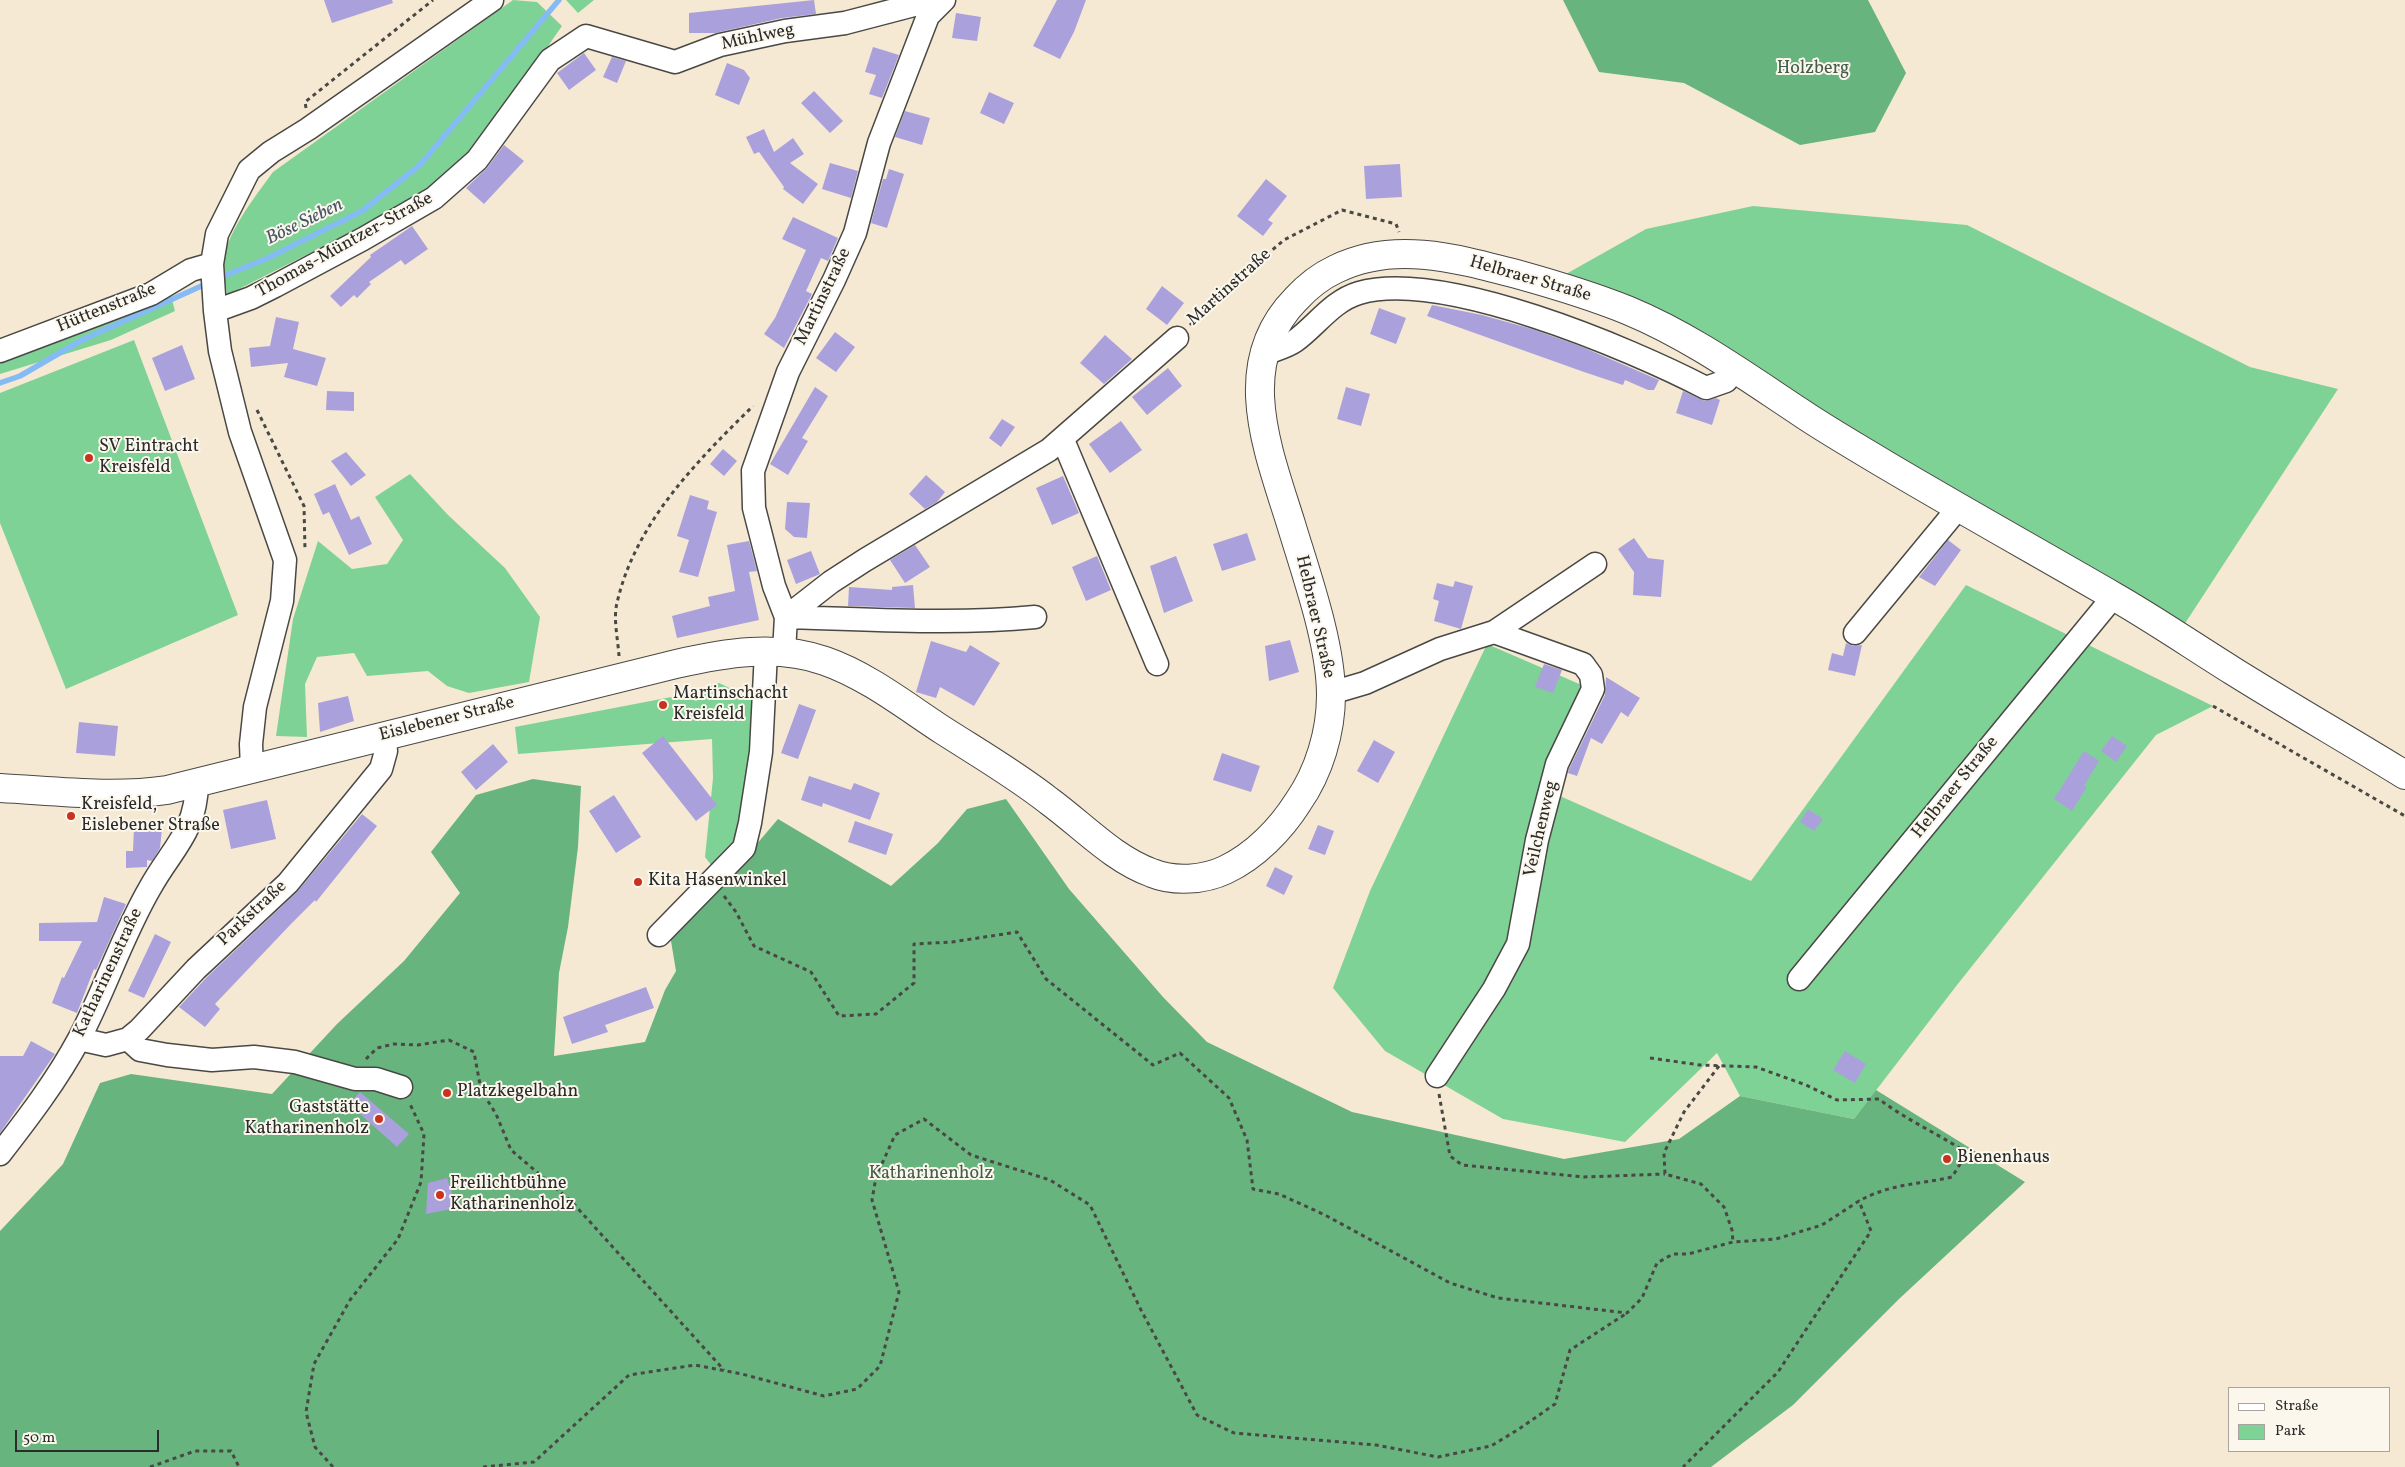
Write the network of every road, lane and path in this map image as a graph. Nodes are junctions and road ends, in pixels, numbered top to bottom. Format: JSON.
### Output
{"nodes":[{"id":1,"x":433,"y":0,"type":"edge"},
{"id":2,"x":492,"y":0,"type":"edge"},
{"id":3,"x":933,"y":0,"type":"edge"},
{"id":4,"x":944,"y":0,"type":"edge"},
{"id":5,"x":586,"y":36,"type":"joint"},
{"id":6,"x":308,"y":129,"type":"junction"},
{"id":7,"x":1410,"y":253,"type":"junction"},
{"id":8,"x":214,"y":285,"type":"junction"},
{"id":9,"x":1177,"y":338,"type":"joint"},
{"id":10,"x":0,"y":352,"type":"edge"},
{"id":11,"x":1264,"y":354,"type":"junction"},
{"id":12,"x":1736,"y":369,"type":"junction"},
{"id":13,"x":254,"y":405,"type":"dead end"},
{"id":14,"x":754,"y":405,"type":"dead end"},
{"id":15,"x":1063,"y":440,"type":"junction"},
{"id":16,"x":1958,"y":507,"type":"junction"},
{"id":17,"x":303,"y":557,"type":"dead end"},
{"id":18,"x":1595,"y":564,"type":"dead end"},
{"id":19,"x":2114,"y":596,"type":"junction"},
{"id":20,"x":786,"y":617,"type":"junction"},
{"id":21,"x":1035,"y":617,"type":"dead end"},
{"id":22,"x":1494,"y":632,"type":"junction"},
{"id":23,"x":1855,"y":633,"type":"dead end"},
{"id":24,"x":775,"y":652,"type":"junction"},
{"id":25,"x":1157,"y":664,"type":"dead end"},
{"id":26,"x":620,"y":677,"type":"junction"},
{"id":27,"x":885,"y":693,"type":"joint"},
{"id":28,"x":1331,"y":693,"type":"junction"},
{"id":29,"x":2213,"y":706,"type":"dead end"},
{"id":30,"x":384,"y":736,"type":"junction"},
{"id":31,"x":252,"y":769,"type":"junction"},
{"id":32,"x":2405,"y":775,"type":"edge"},
{"id":33,"x":197,"y":783,"type":"junction"},
{"id":34,"x":0,"y":788,"type":"edge"},
{"id":35,"x":2405,"y":816,"type":"edge"},
{"id":36,"x":712,"y":882,"type":"junction"},
{"id":37,"x":659,"y":934,"type":"dead end"},
{"id":38,"x":1799,"y":979,"type":"dead end"},
{"id":39,"x":79,"y":1039,"type":"junction"},
{"id":40,"x":128,"y":1039,"type":"junction"},
{"id":41,"x":1650,"y":1058,"type":"dead end"},
{"id":42,"x":1719,"y":1066,"type":"junction"},
{"id":43,"x":1437,"y":1076,"type":"joint"},
{"id":44,"x":355,"y":1079,"type":"junction"},
{"id":45,"x":401,"y":1087,"type":"joint"},
{"id":46,"x":0,"y":1154,"type":"edge"},
{"id":47,"x":1665,"y":1174,"type":"junction"},
{"id":48,"x":1859,"y":1201,"type":"junction"},
{"id":49,"x":1733,"y":1242,"type":"junction"},
{"id":50,"x":1627,"y":1312,"type":"junction"},
{"id":51,"x":724,"y":1370,"type":"junction"},
{"id":52,"x":150,"y":1467,"type":"edge"},
{"id":53,"x":239,"y":1467,"type":"edge"},
{"id":54,"x":332,"y":1467,"type":"edge"},
{"id":55,"x":483,"y":1467,"type":"edge"},
{"id":56,"x":1683,"y":1467,"type":"edge"}],
"edges":[{"from":1,"to":6,"type":"path"},
{"from":2,"to":6,"type":"street"},
{"from":3,"to":5,"type":"street","name":"Mühlweg"},
{"from":4,"to":20,"type":"street","name":"Martinstraße"},
{"from":5,"to":8,"type":"street","name":"Thomas-Müntzer-Straße"},
{"from":6,"to":8,"type":"street"},
{"from":7,"to":9,"type":"path","name":"Martinstraße"},
{"from":7,"to":11,"type":"main road","name":"Helbraer Straße"},
{"from":7,"to":12,"type":"main road","name":"Helbraer Straße"},
{"from":8,"to":10,"type":"street","name":"Hüttenstraße"},
{"from":8,"to":31,"type":"street"},
{"from":9,"to":15,"type":"street","name":"Martinstraße"},
{"from":11,"to":12,"type":"street","name":"Helbraer Straße"},
{"from":11,"to":28,"type":"main road","name":"Helbraer Straße"},
{"from":12,"to":16,"type":"main road","name":"Helbraer Straße"},
{"from":13,"to":17,"type":"path"},
{"from":14,"to":26,"type":"path"},
{"from":15,"to":20,"type":"street","name":"Martinstraße"},
{"from":15,"to":25,"type":"street"},
{"from":16,"to":19,"type":"main road","name":"Helbraer Straße"},
{"from":16,"to":23,"type":"street"},
{"from":18,"to":22,"type":"street"},
{"from":19,"to":32,"type":"main road","name":"Helbraer Straße"},
{"from":19,"to":38,"type":"street","name":"Helbraer Straße"},
{"from":20,"to":21,"type":"street"},
{"from":20,"to":24,"type":"street","name":"Martinstraße"},
{"from":22,"to":28,"type":"street"},
{"from":22,"to":43,"type":"street","name":"Veilchenweg"},
{"from":24,"to":26,"type":"main road","name":"Eislebener Straße"},
{"from":24,"to":27,"type":"main road","name":"Eislebener Straße"},
{"from":24,"to":36,"type":"street","name":"Martinstraße"},
{"from":26,"to":30,"type":"main road","name":"Eislebener Straße"},
{"from":27,"to":28,"type":"main road","name":"Helbraer Straße"},
{"from":29,"to":35,"type":"path"},
{"from":30,"to":31,"type":"main road","name":"Eislebener Straße"},
{"from":30,"to":40,"type":"street","name":"Parkstraße"},
{"from":31,"to":33,"type":"main road","name":"Eislebener Straße"},
{"from":33,"to":34,"type":"main road","name":"Eislebener Straße"},
{"from":33,"to":39,"type":"street","name":"Katharinenstraße"},
{"from":36,"to":37,"type":"street","name":"Martinstraße"},
{"from":36,"to":50,"type":"path"},
{"from":39,"to":40,"type":"street","name":"Parkstraße"},
{"from":39,"to":46,"type":"street","name":"Katharinenstraße"},
{"from":40,"to":44,"type":"street"},
{"from":41,"to":42,"type":"path"},
{"from":42,"to":47,"type":"path"},
{"from":42,"to":48,"type":"path"},
{"from":43,"to":47,"type":"path"},
{"from":44,"to":45,"type":"street"},
{"from":44,"to":51,"type":"path"},
{"from":45,"to":54,"type":"path"},
{"from":47,"to":49,"type":"path"},
{"from":48,"to":49,"type":"path"},
{"from":48,"to":56,"type":"path"},
{"from":49,"to":50,"type":"path"},
{"from":50,"to":51,"type":"path"},
{"from":51,"to":55,"type":"path"},
{"from":52,"to":53,"type":"path"}]}
